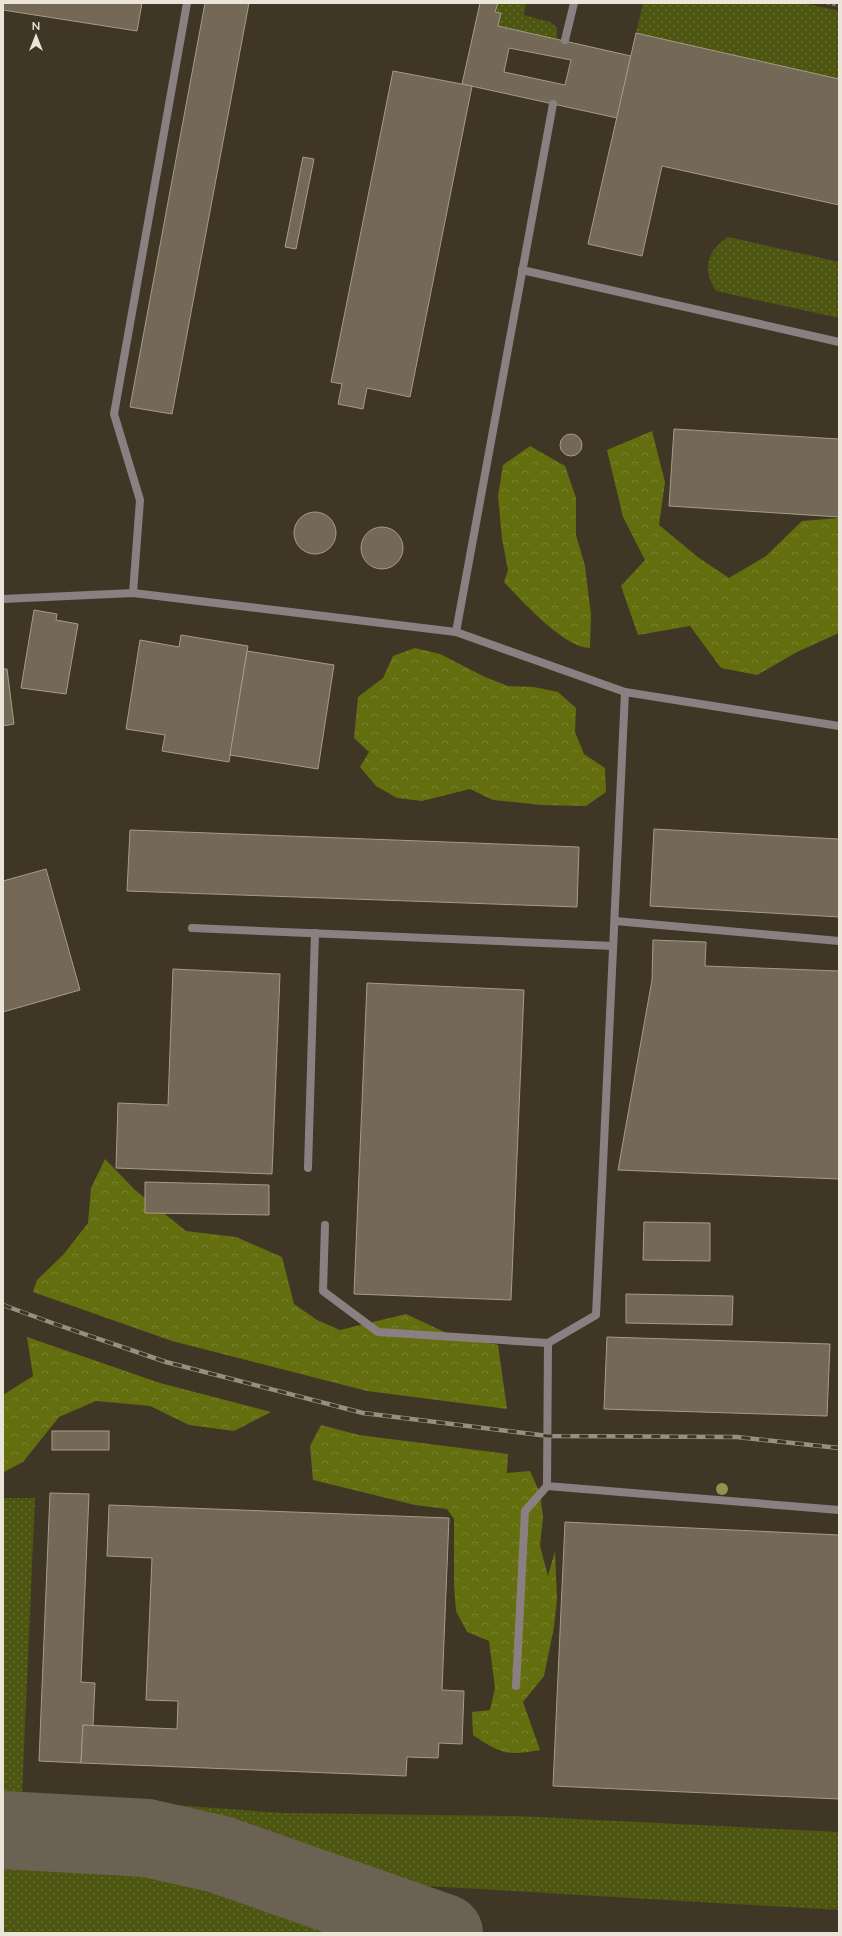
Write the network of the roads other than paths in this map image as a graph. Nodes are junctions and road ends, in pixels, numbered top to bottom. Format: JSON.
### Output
{"nodes":[{"id":1,"x":187,"y":3,"type":"edge"},
{"id":2,"x":574,"y":3,"type":"edge"},
{"id":3,"x":565,"y":40,"type":"dead end"},
{"id":4,"x":553,"y":104,"type":"dead end"},
{"id":5,"x":522,"y":270,"type":"junction"},
{"id":6,"x":839,"y":342,"type":"edge"},
{"id":7,"x":133,"y":593,"type":"junction"},
{"id":8,"x":3,"y":599,"type":"edge"},
{"id":9,"x":456,"y":632,"type":"junction"},
{"id":10,"x":625,"y":692,"type":"junction"},
{"id":11,"x":839,"y":726,"type":"edge"},
{"id":12,"x":614,"y":921,"type":"junction"},
{"id":13,"x":192,"y":928,"type":"dead end"},
{"id":14,"x":315,"y":933,"type":"junction"},
{"id":15,"x":839,"y":941,"type":"edge"},
{"id":16,"x":613,"y":946,"type":"junction"},
{"id":17,"x":308,"y":1168,"type":"dead end"},
{"id":18,"x":325,"y":1225,"type":"dead end"},
{"id":19,"x":548,"y":1342,"type":"junction"},
{"id":20,"x":547,"y":1486,"type":"junction"},
{"id":21,"x":839,"y":1510,"type":"edge"},
{"id":22,"x":516,"y":1686,"type":"dead end"}],
"edges":[{"from":1,"to":7,"type":"lane"},
{"from":2,"to":3,"type":"lane"},
{"from":4,"to":5,"type":"lane"},
{"from":5,"to":6,"type":"lane"},
{"from":5,"to":9,"type":"lane"},
{"from":7,"to":8,"type":"lane"},
{"from":7,"to":9,"type":"lane"},
{"from":9,"to":10,"type":"lane"},
{"from":10,"to":11,"type":"lane"},
{"from":10,"to":12,"type":"lane"},
{"from":12,"to":15,"type":"lane"},
{"from":12,"to":16,"type":"lane"},
{"from":13,"to":14,"type":"lane"},
{"from":14,"to":16,"type":"lane"},
{"from":14,"to":17,"type":"lane"},
{"from":16,"to":19,"type":"lane"},
{"from":18,"to":19,"type":"lane"},
{"from":19,"to":20,"type":"lane"},
{"from":20,"to":21,"type":"lane"},
{"from":20,"to":22,"type":"lane"}]}
